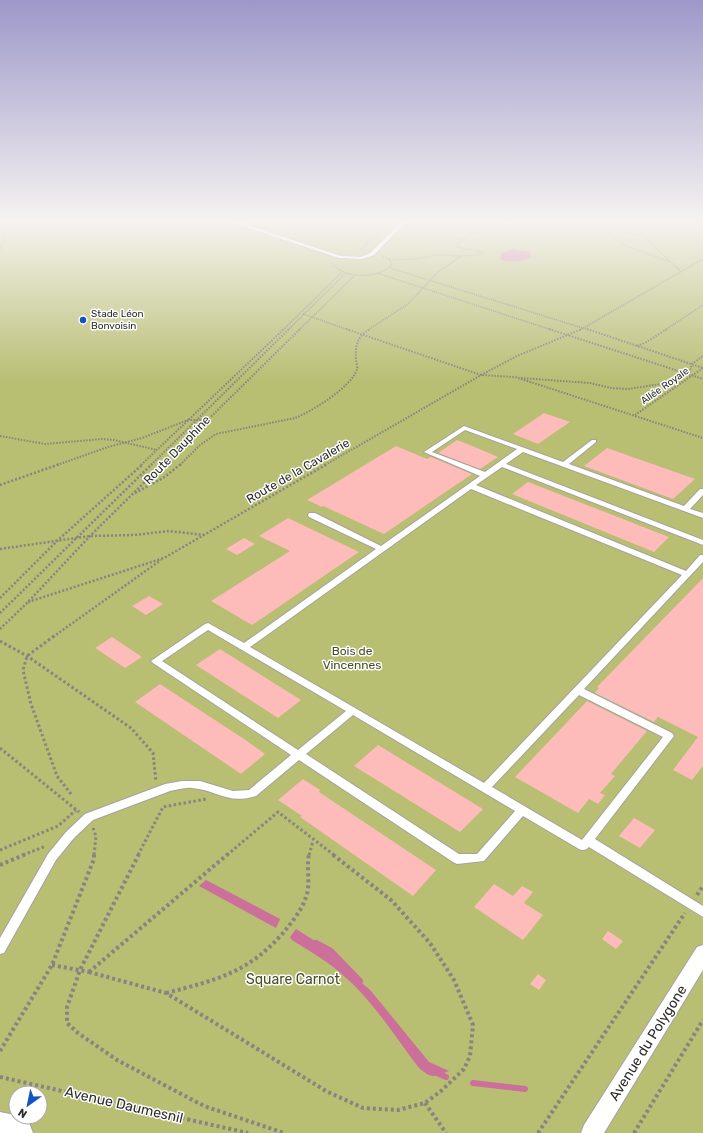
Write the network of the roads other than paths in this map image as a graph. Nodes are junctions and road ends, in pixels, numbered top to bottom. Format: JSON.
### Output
{"nodes":[{"id":1,"x":594,"y":441,"type":"dead end"},
{"id":2,"x":522,"y":449,"type":"junction"},
{"id":3,"x":501,"y":464,"type":"junction"},
{"id":4,"x":564,"y":465,"type":"junction"},
{"id":5,"x":485,"y":475,"type":"junction"},
{"id":6,"x":470,"y":486,"type":"junction"},
{"id":7,"x":703,"y":491,"type":"edge"},
{"id":8,"x":684,"y":509,"type":"junction"},
{"id":9,"x":312,"y":515,"type":"dead end"},
{"id":10,"x":703,"y":516,"type":"edge"},
{"id":11,"x":703,"y":543,"type":"edge"},
{"id":12,"x":382,"y":549,"type":"junction"},
{"id":13,"x":703,"y":557,"type":"edge"},
{"id":14,"x":687,"y":574,"type":"junction"},
{"id":15,"x":244,"y":647,"type":"junction"},
{"id":16,"x":577,"y":690,"type":"junction"},
{"id":17,"x":352,"y":711,"type":"junction"},
{"id":18,"x":298,"y":755,"type":"junction"},
{"id":19,"x":485,"y":788,"type":"junction"},
{"id":20,"x":522,"y":810,"type":"junction"},
{"id":21,"x":587,"y":840,"type":"junction"},
{"id":22,"x":703,"y":912,"type":"edge"},
{"id":23,"x":0,"y":949,"type":"edge"},
{"id":24,"x":703,"y":953,"type":"edge"},
{"id":25,"x":0,"y":1130,"type":"edge"},
{"id":26,"x":15,"y":1133,"type":"edge"},
{"id":27,"x":592,"y":1133,"type":"edge"}],
"edges":[{"from":1,"to":4,"type":"lane"},
{"from":2,"to":3,"type":"lane"},
{"from":2,"to":4,"type":"lane"},
{"from":2,"to":5,"type":"lane"},
{"from":3,"to":5,"type":"lane"},
{"from":3,"to":11,"type":"lane"},
{"from":4,"to":8,"type":"lane"},
{"from":5,"to":6,"type":"lane"},
{"from":6,"to":12,"type":"lane"},
{"from":6,"to":14,"type":"lane"},
{"from":7,"to":8,"type":"lane"},
{"from":8,"to":10,"type":"lane"},
{"from":9,"to":12,"type":"lane"},
{"from":12,"to":15,"type":"lane"},
{"from":13,"to":14,"type":"lane"},
{"from":14,"to":16,"type":"lane"},
{"from":15,"to":17,"type":"lane"},
{"from":15,"to":18,"type":"lane"},
{"from":16,"to":19,"type":"lane"},
{"from":16,"to":21,"type":"lane"},
{"from":17,"to":18,"type":"lane"},
{"from":17,"to":19,"type":"lane"},
{"from":18,"to":20,"type":"lane"},
{"from":18,"to":23,"type":"lane"},
{"from":19,"to":20,"type":"lane"},
{"from":20,"to":21,"type":"lane"},
{"from":21,"to":22,"type":"lane"},
{"from":24,"to":27,"type":"street","name":"Avenue du Polygone"},
{"from":25,"to":26,"type":"street"}]}
